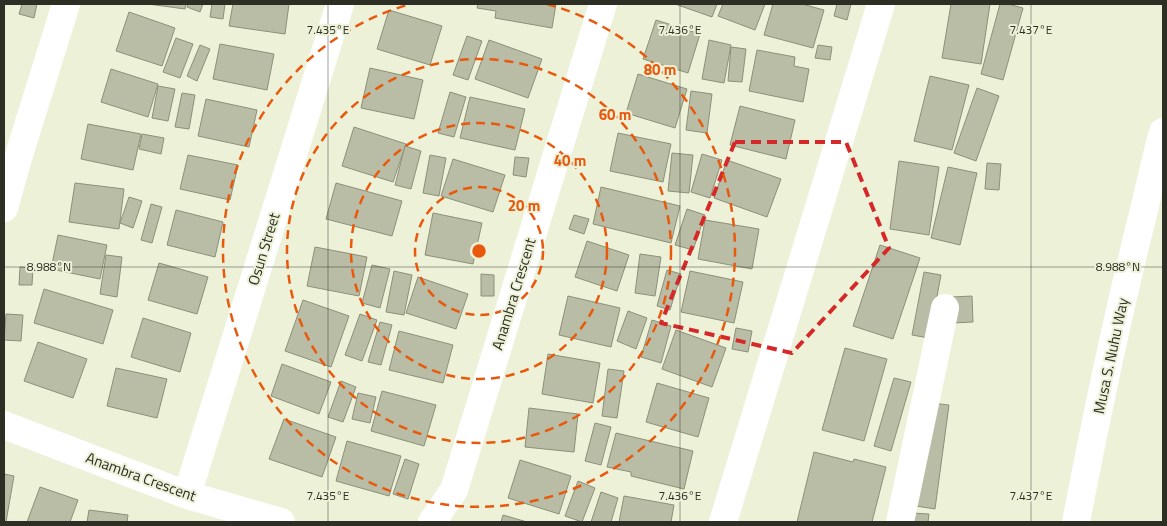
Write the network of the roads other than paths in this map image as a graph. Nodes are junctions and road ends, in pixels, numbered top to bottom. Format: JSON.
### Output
{"nodes":[{"id":1,"x":66,"y":4,"type":"edge"},
{"id":2,"x":340,"y":4,"type":"edge"},
{"id":3,"x":603,"y":4,"type":"edge"},
{"id":4,"x":881,"y":4,"type":"edge"},
{"id":5,"x":1163,"y":132,"type":"edge"},
{"id":6,"x":11,"y":156,"type":"edge"},
{"id":7,"x":4,"y":208,"type":"edge"},
{"id":8,"x":946,"y":308,"type":"dead end"},
{"id":9,"x":4,"y":424,"type":"edge"},
{"id":10,"x":187,"y":495,"type":"junction"},
{"id":11,"x":281,"y":522,"type":"edge"},
{"id":12,"x":432,"y":522,"type":"edge"},
{"id":13,"x":722,"y":522,"type":"edge"},
{"id":14,"x":900,"y":522,"type":"edge"},
{"id":15,"x":1076,"y":522,"type":"edge"}],
"edges":[{"from":1,"to":6,"type":"street"},
{"from":2,"to":10,"type":"street","name":"Osun Street"},
{"from":3,"to":12,"type":"street","name":"Anambra Crescent"},
{"from":4,"to":13,"type":"street"},
{"from":5,"to":15,"type":"street","name":"Musa S. Nuhu Way"},
{"from":6,"to":7,"type":"street"},
{"from":8,"to":14,"type":"street"},
{"from":9,"to":10,"type":"street","name":"Anambra Crescent"},
{"from":10,"to":11,"type":"street","name":"Anambra Crescent"}]}
